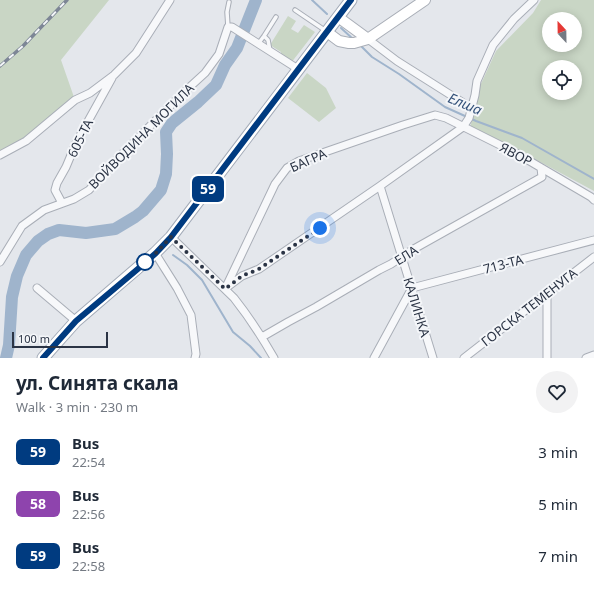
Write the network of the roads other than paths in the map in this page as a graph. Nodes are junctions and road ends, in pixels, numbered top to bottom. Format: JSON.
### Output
{"nodes":[{"id":1,"x":170,"y":0,"type":"edge"},
{"id":2,"x":351,"y":0,"type":"edge"},
{"id":3,"x":425,"y":0,"type":"edge"},
{"id":4,"x":534,"y":0,"type":"edge"},
{"id":5,"x":229,"y":2,"type":"dead end"},
{"id":6,"x":295,"y":10,"type":"dead end"},
{"id":7,"x":276,"y":17,"type":"dead end"},
{"id":8,"x":338,"y":17,"type":"junction"},
{"id":9,"x":230,"y":27,"type":"junction"},
{"id":10,"x":327,"y":32,"type":"junction"},
{"id":11,"x":264,"y":36,"type":"junction"},
{"id":12,"x":360,"y":41,"type":"junction"},
{"id":13,"x":258,"y":44,"type":"junction"},
{"id":14,"x":270,"y":51,"type":"junction"},
{"id":15,"x":298,"y":69,"type":"junction"},
{"id":16,"x":114,"y":75,"type":"junction"},
{"id":17,"x":471,"y":110,"type":"junction"},
{"id":18,"x":434,"y":115,"type":"joint"},
{"id":19,"x":463,"y":127,"type":"junction"},
{"id":20,"x":0,"y":155,"type":"edge"},
{"id":21,"x":541,"y":168,"type":"junction"},
{"id":22,"x":380,"y":186,"type":"junction"},
{"id":23,"x":594,"y":200,"type":"edge"},
{"id":24,"x":62,"y":203,"type":"junction"},
{"id":25,"x":171,"y":237,"type":"junction"},
{"id":26,"x":594,"y":240,"type":"edge"},
{"id":27,"x":156,"y":253,"type":"junction"},
{"id":28,"x":401,"y":257,"type":"junction"},
{"id":29,"x":594,"y":257,"type":"edge"},
{"id":30,"x":0,"y":262,"type":"edge"},
{"id":31,"x":37,"y":288,"type":"dead end"},
{"id":32,"x":412,"y":288,"type":"junction"},
{"id":33,"x":225,"y":289,"type":"junction"},
{"id":34,"x":547,"y":294,"type":"junction"},
{"id":35,"x":76,"y":321,"type":"junction"},
{"id":36,"x":262,"y":337,"type":"junction"},
{"id":37,"x":594,"y":355,"type":"edge"},
{"id":38,"x":43,"y":358,"type":"edge"},
{"id":39,"x":195,"y":358,"type":"edge"},
{"id":40,"x":274,"y":358,"type":"edge"},
{"id":41,"x":374,"y":358,"type":"edge"},
{"id":42,"x":433,"y":358,"type":"edge"},
{"id":43,"x":464,"y":358,"type":"edge"},
{"id":44,"x":548,"y":358,"type":"edge"},
{"id":45,"x":586,"y":358,"type":"edge"}],
"edges":[{"from":1,"to":16,"type":"street"},
{"from":2,"to":8,"type":"main road"},
{"from":3,"to":12,"type":"main road"},
{"from":4,"to":17,"type":"street"},
{"from":5,"to":9,"type":"lane"},
{"from":6,"to":10,"type":"lane"},
{"from":7,"to":11,"type":"lane"},
{"from":8,"to":10,"type":"main road"},
{"from":8,"to":12,"type":"main road"},
{"from":9,"to":13,"type":"street"},
{"from":9,"to":24,"type":"street","name":"ВОЙВОДИНА МОГИЛА"},
{"from":10,"to":12,"type":"main road"},
{"from":10,"to":15,"type":"main road"},
{"from":11,"to":13,"type":"lane"},
{"from":11,"to":14,"type":"lane"},
{"from":12,"to":17,"type":"street"},
{"from":13,"to":14,"type":"street"},
{"from":14,"to":15,"type":"street"},
{"from":15,"to":25,"type":"main road"},
{"from":16,"to":20,"type":"street"},
{"from":16,"to":24,"type":"street","name":"605-ТА"},
{"from":17,"to":19,"type":"street"},
{"from":18,"to":19,"type":"street","name":"ЯВОР"},
{"from":18,"to":33,"type":"street","name":"БАГРА"},
{"from":19,"to":21,"type":"street","name":"ЯВОР"},
{"from":19,"to":22,"type":"street"},
{"from":21,"to":23,"type":"street","name":"ЯВОР"},
{"from":21,"to":28,"type":"street","name":"ЕЛА"},
{"from":22,"to":28,"type":"street","name":"КАЛИНКА"},
{"from":22,"to":33,"type":"street"},
{"from":24,"to":30,"type":"street","name":"ВОЙВОДИНА МОГИЛА"},
{"from":25,"to":27,"type":"main road"},
{"from":25,"to":33,"type":"street"},
{"from":26,"to":32,"type":"street","name":"713-ТА"},
{"from":27,"to":35,"type":"main road"},
{"from":27,"to":39,"type":"street"},
{"from":28,"to":32,"type":"street","name":"КАЛИНКА"},
{"from":28,"to":36,"type":"street","name":"ЕЛА"},
{"from":29,"to":34,"type":"street","name":"ГОРСКА ТЕМЕНУГА"},
{"from":31,"to":35,"type":"street"},
{"from":32,"to":41,"type":"street"},
{"from":32,"to":42,"type":"street","name":"КАЛИНКА"},
{"from":33,"to":36,"type":"street"},
{"from":34,"to":43,"type":"street","name":"ГОРСКА ТЕМЕНУГА"},
{"from":34,"to":44,"type":"street"},
{"from":35,"to":38,"type":"main road"},
{"from":36,"to":40,"type":"street"},
{"from":37,"to":45,"type":"street"}]}
